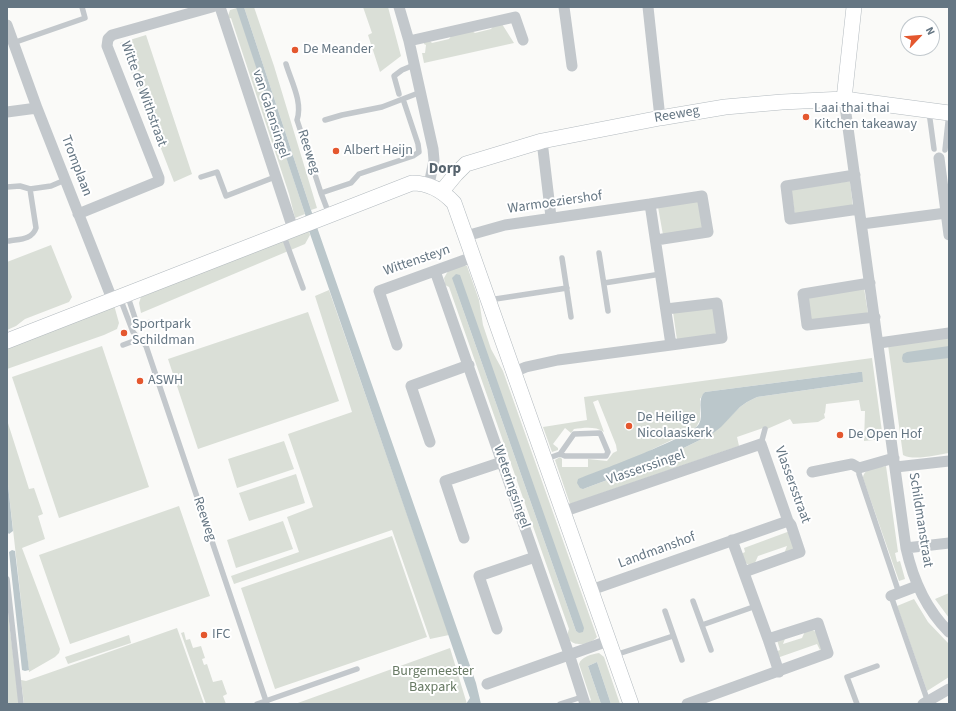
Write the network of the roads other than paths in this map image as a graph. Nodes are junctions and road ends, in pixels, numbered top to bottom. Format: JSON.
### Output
{"nodes":[{"id":1,"x":82,"y":7,"type":"edge"},
{"id":2,"x":212,"y":7,"type":"edge"},
{"id":3,"x":220,"y":7,"type":"edge"},
{"id":4,"x":399,"y":7,"type":"edge"},
{"id":5,"x":564,"y":7,"type":"edge"},
{"id":6,"x":648,"y":7,"type":"edge"},
{"id":7,"x":854,"y":7,"type":"edge"},
{"id":8,"x":7,"y":25,"type":"edge"},
{"id":9,"x":524,"y":40,"type":"dead end"},
{"id":10,"x":409,"y":41,"type":"junction"},
{"id":11,"x":13,"y":43,"type":"junction"},
{"id":12,"x":286,"y":64,"type":"dead end"},
{"id":13,"x":414,"y":65,"type":"junction"},
{"id":14,"x":572,"y":66,"type":"dead end"},
{"id":15,"x":421,"y":92,"type":"junction"},
{"id":16,"x":399,"y":94,"type":"dead end"},
{"id":17,"x":404,"y":99,"type":"junction"},
{"id":18,"x":844,"y":99,"type":"junction"},
{"id":19,"x":37,"y":108,"type":"junction"},
{"id":20,"x":929,"y":110,"type":"junction"},
{"id":21,"x":7,"y":112,"type":"edge"},
{"id":22,"x":949,"y":113,"type":"edge"},
{"id":23,"x":660,"y":118,"type":"junction"},
{"id":24,"x":325,"y":120,"type":"dead end"},
{"id":25,"x":542,"y":141,"type":"junction"},
{"id":26,"x":939,"y":152,"type":"junction"},
{"id":27,"x":854,"y":175,"type":"junction"},
{"id":28,"x":201,"y":177,"type":"dead end"},
{"id":29,"x":275,"y":177,"type":"junction"},
{"id":30,"x":65,"y":180,"type":"junction"},
{"id":31,"x":7,"y":187,"type":"edge"},
{"id":32,"x":436,"y":188,"type":"junction"},
{"id":33,"x":30,"y":190,"type":"junction"},
{"id":34,"x":322,"y":193,"type":"junction"},
{"id":35,"x":650,"y":204,"type":"junction"},
{"id":36,"x":859,"y":209,"type":"junction"},
{"id":37,"x":946,"y":213,"type":"junction"},
{"id":38,"x":78,"y":214,"type":"junction"},
{"id":39,"x":551,"y":217,"type":"junction"},
{"id":40,"x":305,"y":224,"type":"junction"},
{"id":41,"x":862,"y":224,"type":"junction"},
{"id":42,"x":949,"y":235,"type":"edge"},
{"id":43,"x":466,"y":236,"type":"junction"},
{"id":44,"x":656,"y":240,"type":"junction"},
{"id":45,"x":9,"y":241,"type":"dead end"},
{"id":46,"x":599,"y":253,"type":"dead end"},
{"id":47,"x":473,"y":257,"type":"junction"},
{"id":48,"x":562,"y":258,"type":"dead end"},
{"id":49,"x":435,"y":271,"type":"junction"},
{"id":50,"x":661,"y":274,"type":"junction"},
{"id":51,"x":604,"y":283,"type":"junction"},
{"id":52,"x":870,"y":283,"type":"junction"},
{"id":53,"x":303,"y":288,"type":"dead end"},
{"id":54,"x":567,"y":288,"type":"junction"},
{"id":55,"x":120,"y":296,"type":"junction"},
{"id":56,"x":489,"y":300,"type":"junction"},
{"id":57,"x":666,"y":309,"type":"junction"},
{"id":58,"x":608,"y":311,"type":"dead end"},
{"id":59,"x":571,"y":317,"type":"dead end"},
{"id":60,"x":875,"y":317,"type":"junction"},
{"id":61,"x":151,"y":322,"type":"dead end"},
{"id":62,"x":949,"y":334,"type":"edge"},
{"id":63,"x":139,"y":339,"type":"junction"},
{"id":64,"x":7,"y":341,"type":"edge"},
{"id":65,"x":879,"y":343,"type":"junction"},
{"id":66,"x":123,"y":345,"type":"dead end"},
{"id":67,"x":397,"y":345,"type":"dead end"},
{"id":68,"x":671,"y":345,"type":"junction"},
{"id":69,"x":468,"y":366,"type":"junction"},
{"id":70,"x":514,"y":372,"type":"junction"},
{"id":71,"x":765,"y":429,"type":"dead end"},
{"id":72,"x":430,"y":442,"type":"dead end"},
{"id":73,"x":761,"y":444,"type":"junction"},
{"id":74,"x":560,"y":454,"type":"junction"},
{"id":75,"x":544,"y":460,"type":"junction"},
{"id":76,"x":949,"y":461,"type":"edge"},
{"id":77,"x":502,"y":462,"type":"junction"},
{"id":78,"x":895,"y":462,"type":"junction"},
{"id":79,"x":859,"y":468,"type":"junction"},
{"id":80,"x":812,"y":472,"type":"dead end"},
{"id":81,"x":562,"y":512,"type":"junction"},
{"id":82,"x":788,"y":521,"type":"junction"},
{"id":83,"x":464,"y":538,"type":"dead end"},
{"id":84,"x":732,"y":540,"type":"junction"},
{"id":85,"x":949,"y":543,"type":"edge"},
{"id":86,"x":906,"y":548,"type":"junction"},
{"id":87,"x":535,"y":557,"type":"junction"},
{"id":88,"x":744,"y":572,"type":"junction"},
{"id":89,"x":7,"y":579,"type":"edge"},
{"id":90,"x":917,"y":586,"type":"junction"},
{"id":91,"x":591,"y":590,"type":"junction"},
{"id":92,"x":895,"y":594,"type":"junction"},
{"id":93,"x":693,"y":601,"type":"dead end"},
{"id":94,"x":756,"y":606,"type":"junction"},
{"id":95,"x":665,"y":611,"type":"dead end"},
{"id":96,"x":702,"y":625,"type":"junction"},
{"id":97,"x":497,"y":629,"type":"dead end"},
{"id":98,"x":949,"y":632,"type":"edge"},
{"id":99,"x":673,"y":636,"type":"junction"},
{"id":100,"x":768,"y":639,"type":"junction"},
{"id":101,"x":608,"y":641,"type":"junction"},
{"id":102,"x":710,"y":650,"type":"dead end"},
{"id":103,"x":569,"y":654,"type":"junction"},
{"id":104,"x":613,"y":656,"type":"junction"},
{"id":105,"x":682,"y":660,"type":"dead end"},
{"id":106,"x":877,"y":666,"type":"dead end"},
{"id":107,"x":357,"y":669,"type":"dead end"},
{"id":108,"x":779,"y":672,"type":"junction"},
{"id":109,"x":487,"y":684,"type":"dead end"},
{"id":110,"x":949,"y":689,"type":"edge"},
{"id":111,"x":583,"y":700,"type":"edge"},
{"id":112,"x":266,"y":702,"type":"edge"},
{"id":113,"x":925,"y":703,"type":"edge"},
{"id":114,"x":22,"y":704,"type":"edge"},
{"id":115,"x":257,"y":704,"type":"edge"},
{"id":116,"x":560,"y":704,"type":"edge"},
{"id":117,"x":631,"y":704,"type":"edge"},
{"id":118,"x":687,"y":704,"type":"edge"},
{"id":119,"x":857,"y":704,"type":"edge"}],
"edges":[{"from":1,"to":11,"type":"lane"},
{"from":2,"to":38,"type":"street","name":"Witte de Withstraat"},
{"from":3,"to":29,"type":"street","name":"van Galensingel"},
{"from":4,"to":10,"type":"street"},
{"from":5,"to":14,"type":"street"},
{"from":6,"to":23,"type":"street"},
{"from":7,"to":18,"type":"main road"},
{"from":8,"to":11,"type":"street","name":"Tromplaan"},
{"from":9,"to":10,"type":"street"},
{"from":10,"to":13,"type":"street"},
{"from":11,"to":19,"type":"street","name":"Tromplaan"},
{"from":12,"to":34,"type":"lane","name":"Reeweg"},
{"from":13,"to":15,"type":"street"},
{"from":13,"to":16,"type":"lane"},
{"from":15,"to":17,"type":"lane"},
{"from":15,"to":32,"type":"street"},
{"from":17,"to":24,"type":"lane"},
{"from":17,"to":34,"type":"lane","name":"Reeweg"},
{"from":18,"to":20,"type":"main road","name":"Reeweg"},
{"from":18,"to":23,"type":"main road","name":"Reeweg"},
{"from":18,"to":27,"type":"street","name":"Schildmanstraat"},
{"from":19,"to":21,"type":"street"},
{"from":19,"to":30,"type":"street","name":"Tromplaan"},
{"from":20,"to":22,"type":"main road","name":"Reeweg"},
{"from":20,"to":26,"type":"lane"},
{"from":22,"to":26,"type":"lane","name":"Reeweg"},
{"from":23,"to":25,"type":"main road","name":"Reeweg"},
{"from":25,"to":32,"type":"main road","name":"Reeweg"},
{"from":25,"to":39,"type":"street"},
{"from":26,"to":37,"type":"street"},
{"from":27,"to":36,"type":"street","name":"Schildmanstraat"},
{"from":27,"to":36,"type":"street"},
{"from":28,"to":29,"type":"lane","name":"van Galensingel"},
{"from":29,"to":40,"type":"street","name":"van Galensingel"},
{"from":30,"to":33,"type":"lane"},
{"from":30,"to":38,"type":"street","name":"Tromplaan"},
{"from":31,"to":33,"type":"lane"},
{"from":32,"to":40,"type":"main road"},
{"from":32,"to":43,"type":"main road"},
{"from":33,"to":45,"type":"lane"},
{"from":34,"to":40,"type":"lane","name":"Reeweg"},
{"from":35,"to":39,"type":"street","name":"Warmoeziershof"},
{"from":35,"to":44,"type":"street"},
{"from":35,"to":44,"type":"street","name":"Warmoeziershof"},
{"from":36,"to":41,"type":"street","name":"Schildmanstraat"},
{"from":37,"to":41,"type":"street"},
{"from":37,"to":42,"type":"street"},
{"from":38,"to":55,"type":"street","name":"Tromplaan"},
{"from":39,"to":43,"type":"street","name":"Warmoeziershof"},
{"from":40,"to":53,"type":"lane","name":"Reeweg"},
{"from":40,"to":55,"type":"main road"},
{"from":41,"to":52,"type":"street","name":"Schildmanstraat"},
{"from":43,"to":47,"type":"main road"},
{"from":44,"to":50,"type":"street"},
{"from":46,"to":51,"type":"lane"},
{"from":47,"to":49,"type":"street","name":"Wittensteyn"},
{"from":47,"to":56,"type":"main road"},
{"from":48,"to":54,"type":"lane"},
{"from":49,"to":67,"type":"street","name":"Wittensteyn"},
{"from":49,"to":69,"type":"street","name":"Weteringsingel"},
{"from":50,"to":51,"type":"lane"},
{"from":50,"to":57,"type":"street"},
{"from":51,"to":58,"type":"lane"},
{"from":52,"to":60,"type":"street","name":"Schildmanstraat"},
{"from":52,"to":60,"type":"street"},
{"from":54,"to":56,"type":"lane"},
{"from":54,"to":59,"type":"lane"},
{"from":55,"to":61,"type":"lane"},
{"from":55,"to":63,"type":"lane","name":"Reeweg"},
{"from":55,"to":64,"type":"main road"},
{"from":56,"to":70,"type":"main road"},
{"from":57,"to":68,"type":"street"},
{"from":57,"to":68,"type":"street"},
{"from":60,"to":65,"type":"street","name":"Schildmanstraat"},
{"from":62,"to":65,"type":"street"},
{"from":63,"to":66,"type":"lane"},
{"from":63,"to":112,"type":"lane","name":"Reeweg"},
{"from":65,"to":78,"type":"street","name":"Schildmanstraat"},
{"from":68,"to":70,"type":"street"},
{"from":69,"to":72,"type":"street"},
{"from":69,"to":77,"type":"street","name":"Weteringsingel"},
{"from":70,"to":75,"type":"main road"},
{"from":71,"to":73,"type":"lane","name":"Vlassersstraat"},
{"from":73,"to":81,"type":"street","name":"Vlasserssingel"},
{"from":73,"to":82,"type":"street","name":"Vlassersstraat"},
{"from":74,"to":74,"type":"lane"},
{"from":74,"to":75,"type":"lane"},
{"from":75,"to":81,"type":"main road"},
{"from":76,"to":78,"type":"street"},
{"from":77,"to":83,"type":"street"},
{"from":77,"to":87,"type":"street","name":"Weteringsingel"},
{"from":78,"to":79,"type":"street","name":"Schildmanstraat"},
{"from":78,"to":86,"type":"street","name":"Schildmanstraat"},
{"from":79,"to":80,"type":"street","name":"Schildmanstraat"},
{"from":79,"to":92,"type":"lane"},
{"from":81,"to":91,"type":"main road"},
{"from":82,"to":84,"type":"street","name":"Landmanshof"},
{"from":82,"to":88,"type":"street","name":"Vlassersstraat"},
{"from":84,"to":88,"type":"street"},
{"from":84,"to":91,"type":"street","name":"Landmanshof"},
{"from":85,"to":86,"type":"street"},
{"from":86,"to":90,"type":"street","name":"Schildmanstraat"},
{"from":87,"to":97,"type":"street"},
{"from":87,"to":103,"type":"street","name":"Weteringsingel"},
{"from":88,"to":94,"type":"street"},
{"from":89,"to":114,"type":"lane"},
{"from":90,"to":92,"type":"street","name":"Schildmanstraat"},
{"from":90,"to":98,"type":"street","name":"Schildmanstraat"},
{"from":91,"to":101,"type":"main road"},
{"from":92,"to":113,"type":"lane"},
{"from":93,"to":96,"type":"lane"},
{"from":94,"to":96,"type":"lane"},
{"from":94,"to":100,"type":"street"},
{"from":95,"to":99,"type":"lane"},
{"from":96,"to":102,"type":"lane"},
{"from":99,"to":104,"type":"lane"},
{"from":99,"to":105,"type":"lane"},
{"from":100,"to":108,"type":"street"},
{"from":100,"to":108,"type":"street"},
{"from":101,"to":103,"type":"street"},
{"from":101,"to":104,"type":"main road"},
{"from":103,"to":109,"type":"street"},
{"from":103,"to":111,"type":"street","name":"Weteringsingel"},
{"from":104,"to":117,"type":"main road"},
{"from":106,"to":119,"type":"lane"},
{"from":107,"to":112,"type":"lane"},
{"from":108,"to":118,"type":"street"},
{"from":110,"to":113,"type":"street"},
{"from":111,"to":116,"type":"lane"},
{"from":112,"to":115,"type":"lane"}]}
